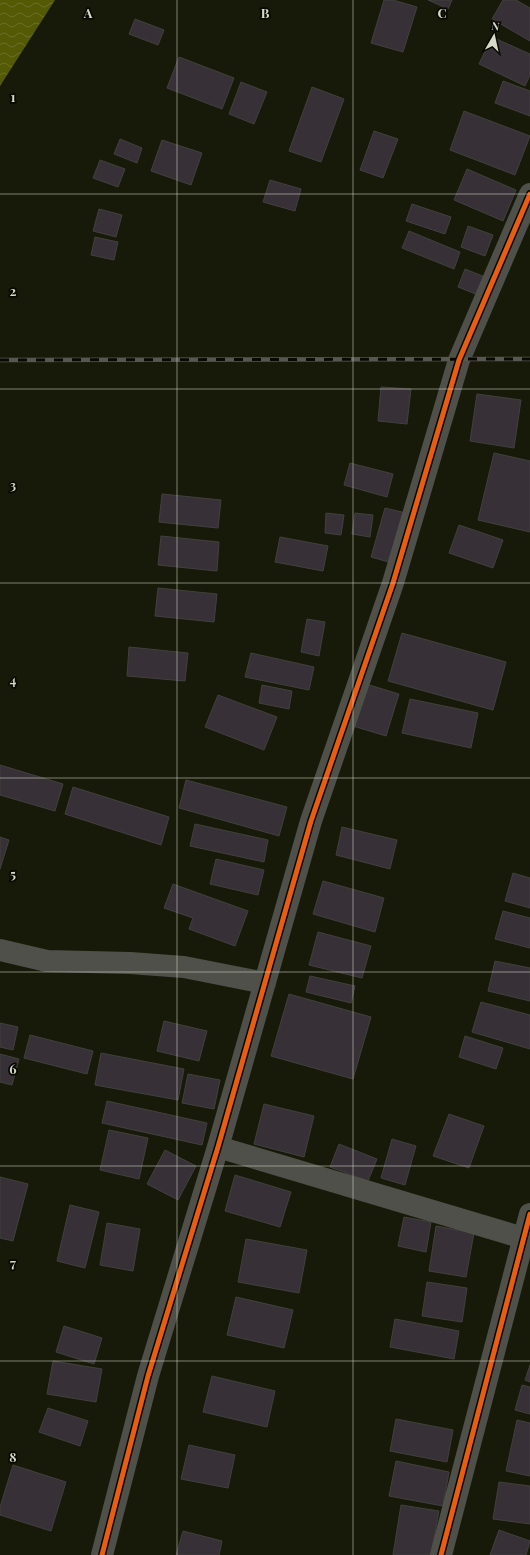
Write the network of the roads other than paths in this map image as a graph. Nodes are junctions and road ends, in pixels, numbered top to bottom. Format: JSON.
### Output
{"nodes":[{"id":1,"x":530,"y":194,"type":"edge"},
{"id":2,"x":0,"y":950,"type":"edge"},
{"id":3,"x":265,"y":983,"type":"junction"},
{"id":4,"x":218,"y":1147,"type":"junction"},
{"id":5,"x":530,"y":1214,"type":"edge"},
{"id":6,"x":526,"y":1239,"type":"edge"},
{"id":7,"x":102,"y":1555,"type":"edge"},
{"id":8,"x":441,"y":1555,"type":"edge"}],
"edges":[{"from":1,"to":3,"type":"street"},
{"from":2,"to":3,"type":"street"},
{"from":3,"to":4,"type":"street"},
{"from":4,"to":6,"type":"street"},
{"from":4,"to":7,"type":"street"},
{"from":5,"to":6,"type":"street"},
{"from":6,"to":8,"type":"street"}]}
